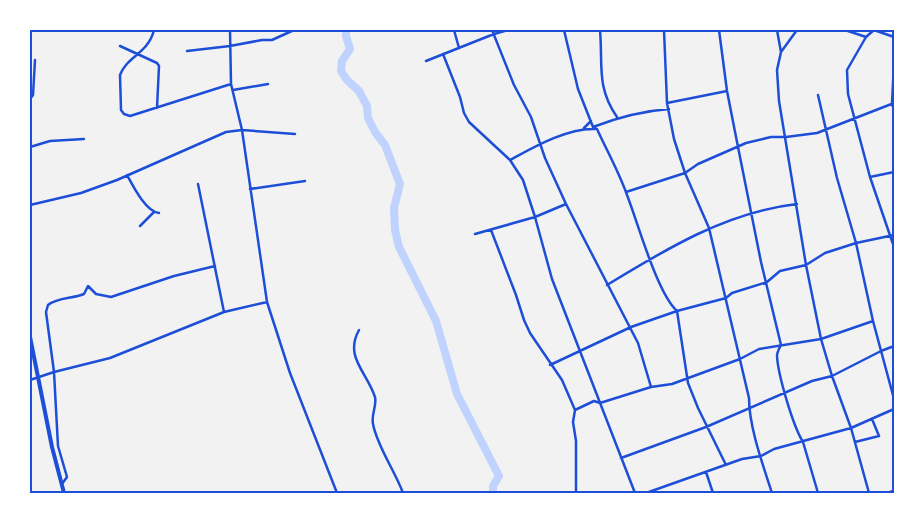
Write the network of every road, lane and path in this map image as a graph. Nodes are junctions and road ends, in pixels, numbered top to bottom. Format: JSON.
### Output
{"nodes":[{"id":1,"x":154,"y":30,"type":"edge"},
{"id":2,"x":230,"y":30,"type":"edge"},
{"id":3,"x":294,"y":30,"type":"edge"},
{"id":4,"x":454,"y":30,"type":"edge"},
{"id":5,"x":492,"y":30,"type":"edge"},
{"id":6,"x":508,"y":30,"type":"edge"},
{"id":7,"x":564,"y":30,"type":"edge"},
{"id":8,"x":600,"y":30,"type":"edge"},
{"id":9,"x":664,"y":30,"type":"edge"},
{"id":10,"x":719,"y":30,"type":"edge"},
{"id":11,"x":777,"y":30,"type":"edge"},
{"id":12,"x":798,"y":30,"type":"edge"},
{"id":13,"x":845,"y":30,"type":"edge"},
{"id":14,"x":874,"y":30,"type":"edge"},
{"id":15,"x":494,"y":34,"type":"junction"},
{"id":16,"x":894,"y":37,"type":"edge"},
{"id":17,"x":866,"y":38,"type":"junction"},
{"id":18,"x":120,"y":46,"type":"dead end"},
{"id":19,"x":230,"y":46,"type":"junction"},
{"id":20,"x":459,"y":48,"type":"junction"},
{"id":21,"x":187,"y":51,"type":"dead end"},
{"id":22,"x":781,"y":52,"type":"junction"},
{"id":23,"x":139,"y":54,"type":"junction"},
{"id":24,"x":443,"y":54,"type":"junction"},
{"id":25,"x":36,"y":60,"type":"dead end"},
{"id":26,"x":426,"y":61,"type":"dead end"},
{"id":27,"x":894,"y":62,"type":"edge"},
{"id":28,"x":231,"y":84,"type":"junction"},
{"id":29,"x":268,"y":84,"type":"dead end"},
{"id":30,"x":232,"y":90,"type":"junction"},
{"id":31,"x":727,"y":91,"type":"junction"},
{"id":32,"x":818,"y":95,"type":"dead end"},
{"id":33,"x":30,"y":99,"type":"edge"},
{"id":34,"x":667,"y":103,"type":"junction"},
{"id":35,"x":893,"y":103,"type":"edge"},
{"id":36,"x":157,"y":108,"type":"junction"},
{"id":37,"x":669,"y":109,"type":"junction"},
{"id":38,"x":894,"y":110,"type":"edge"},
{"id":39,"x":617,"y":117,"type":"junction"},
{"id":40,"x":854,"y":118,"type":"junction"},
{"id":41,"x":591,"y":121,"type":"junction"},
{"id":42,"x":584,"y":128,"type":"junction"},
{"id":43,"x":595,"y":128,"type":"junction"},
{"id":44,"x":826,"y":128,"type":"junction"},
{"id":45,"x":242,"y":130,"type":"junction"},
{"id":46,"x":295,"y":134,"type":"dead end"},
{"id":47,"x":786,"y":137,"type":"junction"},
{"id":48,"x":84,"y":139,"type":"dead end"},
{"id":49,"x":540,"y":144,"type":"junction"},
{"id":50,"x":30,"y":146,"type":"edge"},
{"id":51,"x":738,"y":147,"type":"junction"},
{"id":52,"x":510,"y":160,"type":"junction"},
{"id":53,"x":894,"y":172,"type":"edge"},
{"id":54,"x":685,"y":173,"type":"junction"},
{"id":55,"x":127,"y":175,"type":"junction"},
{"id":56,"x":870,"y":177,"type":"junction"},
{"id":57,"x":306,"y":181,"type":"dead end"},
{"id":58,"x":198,"y":184,"type":"dead end"},
{"id":59,"x":250,"y":189,"type":"junction"},
{"id":60,"x":626,"y":192,"type":"junction"},
{"id":61,"x":566,"y":204,"type":"junction"},
{"id":62,"x":797,"y":204,"type":"junction"},
{"id":63,"x":30,"y":205,"type":"edge"},
{"id":64,"x":154,"y":212,"type":"junction"},
{"id":65,"x":751,"y":213,"type":"junction"},
{"id":66,"x":159,"y":214,"type":"dead end"},
{"id":67,"x":535,"y":217,"type":"junction"},
{"id":68,"x":140,"y":226,"type":"dead end"},
{"id":69,"x":709,"y":228,"type":"junction"},
{"id":70,"x":491,"y":230,"type":"junction"},
{"id":71,"x":474,"y":234,"type":"dead end"},
{"id":72,"x":892,"y":236,"type":"edge"},
{"id":73,"x":856,"y":243,"type":"junction"},
{"id":74,"x":894,"y":247,"type":"edge"},
{"id":75,"x":650,"y":258,"type":"junction"},
{"id":76,"x":806,"y":264,"type":"junction"},
{"id":77,"x":214,"y":266,"type":"junction"},
{"id":78,"x":767,"y":282,"type":"junction"},
{"id":79,"x":607,"y":285,"type":"junction"},
{"id":80,"x":726,"y":298,"type":"junction"},
{"id":81,"x":267,"y":302,"type":"junction"},
{"id":82,"x":677,"y":311,"type":"junction"},
{"id":83,"x":224,"y":312,"type":"junction"},
{"id":84,"x":873,"y":320,"type":"junction"},
{"id":85,"x":631,"y":327,"type":"junction"},
{"id":86,"x":359,"y":330,"type":"dead end"},
{"id":87,"x":30,"y":337,"type":"edge"},
{"id":88,"x":821,"y":339,"type":"junction"},
{"id":89,"x":781,"y":345,"type":"junction"},
{"id":90,"x":894,"y":346,"type":"edge"},
{"id":91,"x":579,"y":351,"type":"junction"},
{"id":92,"x":881,"y":351,"type":"junction"},
{"id":93,"x":740,"y":359,"type":"junction"},
{"id":94,"x":550,"y":364,"type":"junction"},
{"id":95,"x":54,"y":372,"type":"junction"},
{"id":96,"x":832,"y":376,"type":"junction"},
{"id":97,"x":38,"y":377,"type":"junction"},
{"id":98,"x":687,"y":378,"type":"junction"},
{"id":99,"x":30,"y":380,"type":"edge"},
{"id":100,"x":651,"y":387,"type":"junction"},
{"id":101,"x":785,"y":394,"type":"junction"},
{"id":102,"x":894,"y":400,"type":"edge"},
{"id":103,"x":600,"y":403,"type":"junction"},
{"id":104,"x":749,"y":408,"type":"junction"},
{"id":105,"x":894,"y":409,"type":"edge"},
{"id":106,"x":575,"y":410,"type":"junction"},
{"id":107,"x":872,"y":419,"type":"junction"},
{"id":108,"x":706,"y":427,"type":"junction"},
{"id":109,"x":852,"y":428,"type":"junction"},
{"id":110,"x":803,"y":442,"type":"junction"},
{"id":111,"x":855,"y":442,"type":"junction"},
{"id":112,"x":58,"y":446,"type":"junction"},
{"id":113,"x":52,"y":447,"type":"junction"},
{"id":114,"x":761,"y":456,"type":"junction"},
{"id":115,"x":621,"y":458,"type":"junction"},
{"id":116,"x":726,"y":465,"type":"junction"},
{"id":117,"x":706,"y":472,"type":"junction"},
{"id":118,"x":62,"y":484,"type":"junction"},
{"id":119,"x":894,"y":491,"type":"edge"},
{"id":120,"x":64,"y":493,"type":"edge"},
{"id":121,"x":337,"y":493,"type":"edge"},
{"id":122,"x":403,"y":493,"type":"edge"},
{"id":123,"x":576,"y":493,"type":"edge"},
{"id":124,"x":635,"y":493,"type":"edge"},
{"id":125,"x":646,"y":493,"type":"edge"},
{"id":126,"x":714,"y":493,"type":"edge"},
{"id":127,"x":772,"y":493,"type":"edge"},
{"id":128,"x":818,"y":493,"type":"edge"},
{"id":129,"x":869,"y":493,"type":"edge"},
{"id":130,"x":888,"y":493,"type":"edge"}],
"edges":[{"from":1,"to":23,"type":"street"},
{"from":2,"to":19,"type":"street"},
{"from":3,"to":19,"type":"street"},
{"from":4,"to":20,"type":"street"},
{"from":5,"to":15,"type":"street"},
{"from":6,"to":15,"type":"street"},
{"from":7,"to":41,"type":"street"},
{"from":8,"to":39,"type":"street"},
{"from":9,"to":34,"type":"street"},
{"from":10,"to":31,"type":"street"},
{"from":11,"to":22,"type":"street"},
{"from":12,"to":22,"type":"street"},
{"from":13,"to":17,"type":"street"},
{"from":14,"to":16,"type":"street"},
{"from":14,"to":17,"type":"street"},
{"from":15,"to":20,"type":"street"},
{"from":15,"to":49,"type":"street"},
{"from":17,"to":40,"type":"street"},
{"from":18,"to":23,"type":"street"},
{"from":19,"to":21,"type":"street"},
{"from":19,"to":28,"type":"street"},
{"from":20,"to":24,"type":"street"},
{"from":22,"to":47,"type":"street"},
{"from":23,"to":36,"type":"street"},
{"from":23,"to":36,"type":"street"},
{"from":24,"to":26,"type":"street"},
{"from":24,"to":52,"type":"street"},
{"from":25,"to":33,"type":"street"},
{"from":27,"to":35,"type":"street"},
{"from":28,"to":30,"type":"street"},
{"from":28,"to":36,"type":"street"},
{"from":29,"to":30,"type":"street"},
{"from":30,"to":45,"type":"street"},
{"from":31,"to":34,"type":"street"},
{"from":31,"to":51,"type":"street"},
{"from":32,"to":44,"type":"street"},
{"from":34,"to":37,"type":"street"},
{"from":35,"to":38,"type":"street"},
{"from":35,"to":40,"type":"street"},
{"from":37,"to":39,"type":"street"},
{"from":37,"to":54,"type":"street"},
{"from":39,"to":43,"type":"street"},
{"from":40,"to":44,"type":"street"},
{"from":40,"to":56,"type":"street"},
{"from":41,"to":42,"type":"street"},
{"from":41,"to":43,"type":"street"},
{"from":42,"to":43,"type":"street"},
{"from":42,"to":49,"type":"street"},
{"from":43,"to":60,"type":"street"},
{"from":44,"to":47,"type":"street"},
{"from":44,"to":73,"type":"street"},
{"from":45,"to":46,"type":"street"},
{"from":45,"to":55,"type":"street"},
{"from":45,"to":59,"type":"street"},
{"from":47,"to":51,"type":"street"},
{"from":47,"to":62,"type":"street"},
{"from":48,"to":50,"type":"street"},
{"from":49,"to":52,"type":"street"},
{"from":49,"to":61,"type":"street"},
{"from":51,"to":54,"type":"street"},
{"from":51,"to":65,"type":"street"},
{"from":52,"to":67,"type":"street"},
{"from":53,"to":56,"type":"street"},
{"from":54,"to":60,"type":"street"},
{"from":54,"to":69,"type":"street"},
{"from":55,"to":63,"type":"street"},
{"from":55,"to":64,"type":"street"},
{"from":56,"to":72,"type":"street"},
{"from":57,"to":59,"type":"street"},
{"from":58,"to":77,"type":"street"},
{"from":59,"to":81,"type":"street"},
{"from":60,"to":75,"type":"street"},
{"from":61,"to":67,"type":"street"},
{"from":61,"to":79,"type":"street"},
{"from":62,"to":65,"type":"street"},
{"from":62,"to":76,"type":"street"},
{"from":64,"to":66,"type":"street"},
{"from":64,"to":68,"type":"street"},
{"from":65,"to":69,"type":"street"},
{"from":65,"to":78,"type":"street"},
{"from":67,"to":70,"type":"street"},
{"from":67,"to":91,"type":"street"},
{"from":69,"to":75,"type":"street"},
{"from":69,"to":80,"type":"street"},
{"from":70,"to":71,"type":"street"},
{"from":70,"to":94,"type":"street"},
{"from":72,"to":73,"type":"street"},
{"from":72,"to":74,"type":"street"},
{"from":73,"to":76,"type":"street"},
{"from":73,"to":84,"type":"street"},
{"from":75,"to":79,"type":"street"},
{"from":75,"to":82,"type":"street"},
{"from":76,"to":78,"type":"street"},
{"from":76,"to":88,"type":"street"},
{"from":77,"to":83,"type":"street"},
{"from":77,"to":95,"type":"street"},
{"from":78,"to":80,"type":"street"},
{"from":78,"to":89,"type":"street"},
{"from":79,"to":85,"type":"street"},
{"from":80,"to":82,"type":"street"},
{"from":80,"to":93,"type":"street"},
{"from":81,"to":83,"type":"street"},
{"from":81,"to":121,"type":"street"},
{"from":82,"to":85,"type":"street"},
{"from":82,"to":98,"type":"street"},
{"from":83,"to":95,"type":"street"},
{"from":84,"to":88,"type":"street"},
{"from":84,"to":92,"type":"street"},
{"from":85,"to":91,"type":"street"},
{"from":85,"to":100,"type":"street"},
{"from":86,"to":122,"type":"street"},
{"from":87,"to":97,"type":"main road"},
{"from":88,"to":89,"type":"street"},
{"from":88,"to":96,"type":"street"},
{"from":89,"to":93,"type":"street"},
{"from":89,"to":101,"type":"street"},
{"from":90,"to":92,"type":"street"},
{"from":91,"to":94,"type":"street"},
{"from":91,"to":103,"type":"street"},
{"from":92,"to":96,"type":"street"},
{"from":92,"to":102,"type":"street"},
{"from":93,"to":98,"type":"street"},
{"from":93,"to":104,"type":"street"},
{"from":94,"to":106,"type":"street"},
{"from":95,"to":97,"type":"street"},
{"from":95,"to":112,"type":"street"},
{"from":96,"to":101,"type":"street"},
{"from":96,"to":109,"type":"street"},
{"from":97,"to":99,"type":"street"},
{"from":97,"to":113,"type":"main road"},
{"from":98,"to":100,"type":"street"},
{"from":98,"to":108,"type":"street"},
{"from":100,"to":103,"type":"street"},
{"from":101,"to":104,"type":"street"},
{"from":101,"to":110,"type":"street"},
{"from":103,"to":106,"type":"street"},
{"from":103,"to":115,"type":"street"},
{"from":104,"to":108,"type":"street"},
{"from":104,"to":114,"type":"street"},
{"from":105,"to":107,"type":"street"},
{"from":106,"to":123,"type":"street"},
{"from":107,"to":109,"type":"street"},
{"from":107,"to":111,"type":"street"},
{"from":108,"to":115,"type":"street"},
{"from":108,"to":116,"type":"street"},
{"from":109,"to":110,"type":"street"},
{"from":109,"to":111,"type":"street"},
{"from":110,"to":114,"type":"street"},
{"from":110,"to":128,"type":"street"},
{"from":111,"to":129,"type":"street"},
{"from":112,"to":113,"type":"street"},
{"from":112,"to":118,"type":"street"},
{"from":113,"to":118,"type":"main road"},
{"from":114,"to":116,"type":"street"},
{"from":114,"to":127,"type":"street"},
{"from":115,"to":124,"type":"street"},
{"from":116,"to":117,"type":"street"},
{"from":117,"to":125,"type":"street"},
{"from":117,"to":126,"type":"street"},
{"from":118,"to":120,"type":"main road"},
{"from":119,"to":130,"type":"main road"}]}
